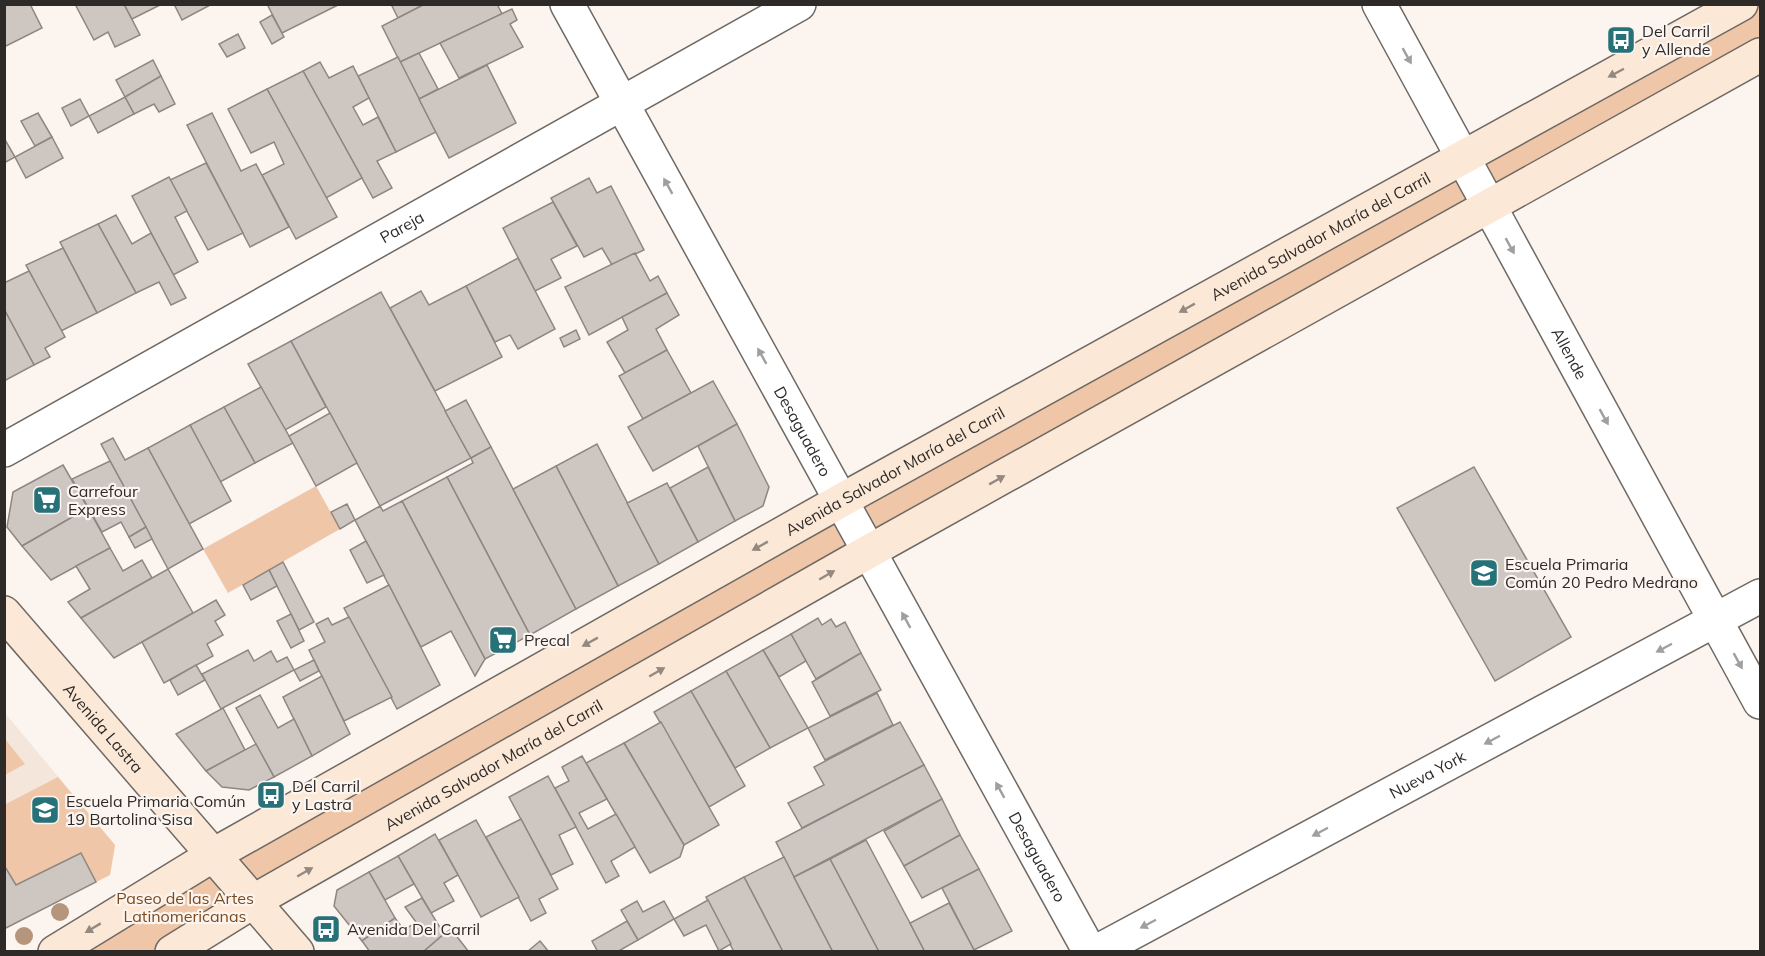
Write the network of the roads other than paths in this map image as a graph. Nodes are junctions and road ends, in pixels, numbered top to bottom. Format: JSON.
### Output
{"nodes":[{"id":1,"x":567,"y":4,"type":"edge"},
{"id":2,"x":798,"y":4,"type":"edge"},
{"id":3,"x":1379,"y":4,"type":"edge"},
{"id":4,"x":1741,"y":4,"type":"edge"},
{"id":5,"x":1761,"y":55,"type":"edge"},
{"id":6,"x":622,"y":104,"type":"junction"},
{"id":7,"x":1462,"y":156,"type":"junction"},
{"id":8,"x":1488,"y":205,"type":"junction"},
{"id":9,"x":4,"y":450,"type":"edge"},
{"id":10,"x":842,"y":500,"type":"junction"},
{"id":11,"x":868,"y":552,"type":"junction"},
{"id":12,"x":1761,"y":596,"type":"edge"},
{"id":13,"x":4,"y":613,"type":"edge"},
{"id":14,"x":1716,"y":621,"type":"junction"},
{"id":15,"x":1761,"y":702,"type":"edge"},
{"id":16,"x":215,"y":854,"type":"junction"},
{"id":17,"x":254,"y":901,"type":"junction"},
{"id":18,"x":56,"y":951,"type":"edge"},
{"id":19,"x":172,"y":951,"type":"edge"},
{"id":20,"x":297,"y":951,"type":"edge"},
{"id":21,"x":1090,"y":951,"type":"edge"},
{"id":22,"x":1096,"y":951,"type":"edge"}],
"edges":[{"from":1,"to":6,"type":"street","name":"Desaguadero"},
{"from":2,"to":6,"type":"street","name":"Pareja"},
{"from":3,"to":7,"type":"street","name":"Allende","one_way":true},
{"from":4,"to":7,"type":"street","name":"Avenida Salvador María del Carril","one_way":true},
{"from":5,"to":8,"type":"street","name":"Avenida Salvador María del Carril"},
{"from":6,"to":9,"type":"street","name":"Pareja"},
{"from":10,"to":6,"type":"street","name":"Desaguadero","one_way":true},
{"from":7,"to":8,"type":"street","name":"Allende"},
{"from":7,"to":10,"type":"street","name":"Avenida Salvador María del Carril","one_way":true},
{"from":11,"to":8,"type":"street","name":"Avenida Salvador María del Carril","one_way":true},
{"from":8,"to":14,"type":"street","name":"Allende","one_way":true},
{"from":10,"to":11,"type":"street","name":"Desaguadero"},
{"from":10,"to":16,"type":"street","name":"Avenida Salvador María del Carril","one_way":true},
{"from":17,"to":11,"type":"street","name":"Avenida Salvador María del Carril","one_way":true},
{"from":21,"to":11,"type":"street","name":"Desaguadero","one_way":true},
{"from":12,"to":14,"type":"street","name":"Nueva York"},
{"from":13,"to":16,"type":"street","name":"Avenida Lastra"},
{"from":14,"to":15,"type":"street","name":"Allende","one_way":true},
{"from":14,"to":22,"type":"street","name":"Nueva York","one_way":true},
{"from":16,"to":17,"type":"street","name":"Avenida Lastra"},
{"from":16,"to":18,"type":"street","name":"Avenida Salvador María del Carril","one_way":true},
{"from":17,"to":19,"type":"street","name":"Avenida Salvador María del Carril"},
{"from":17,"to":20,"type":"street","name":"Avenida Lastra"}]}
